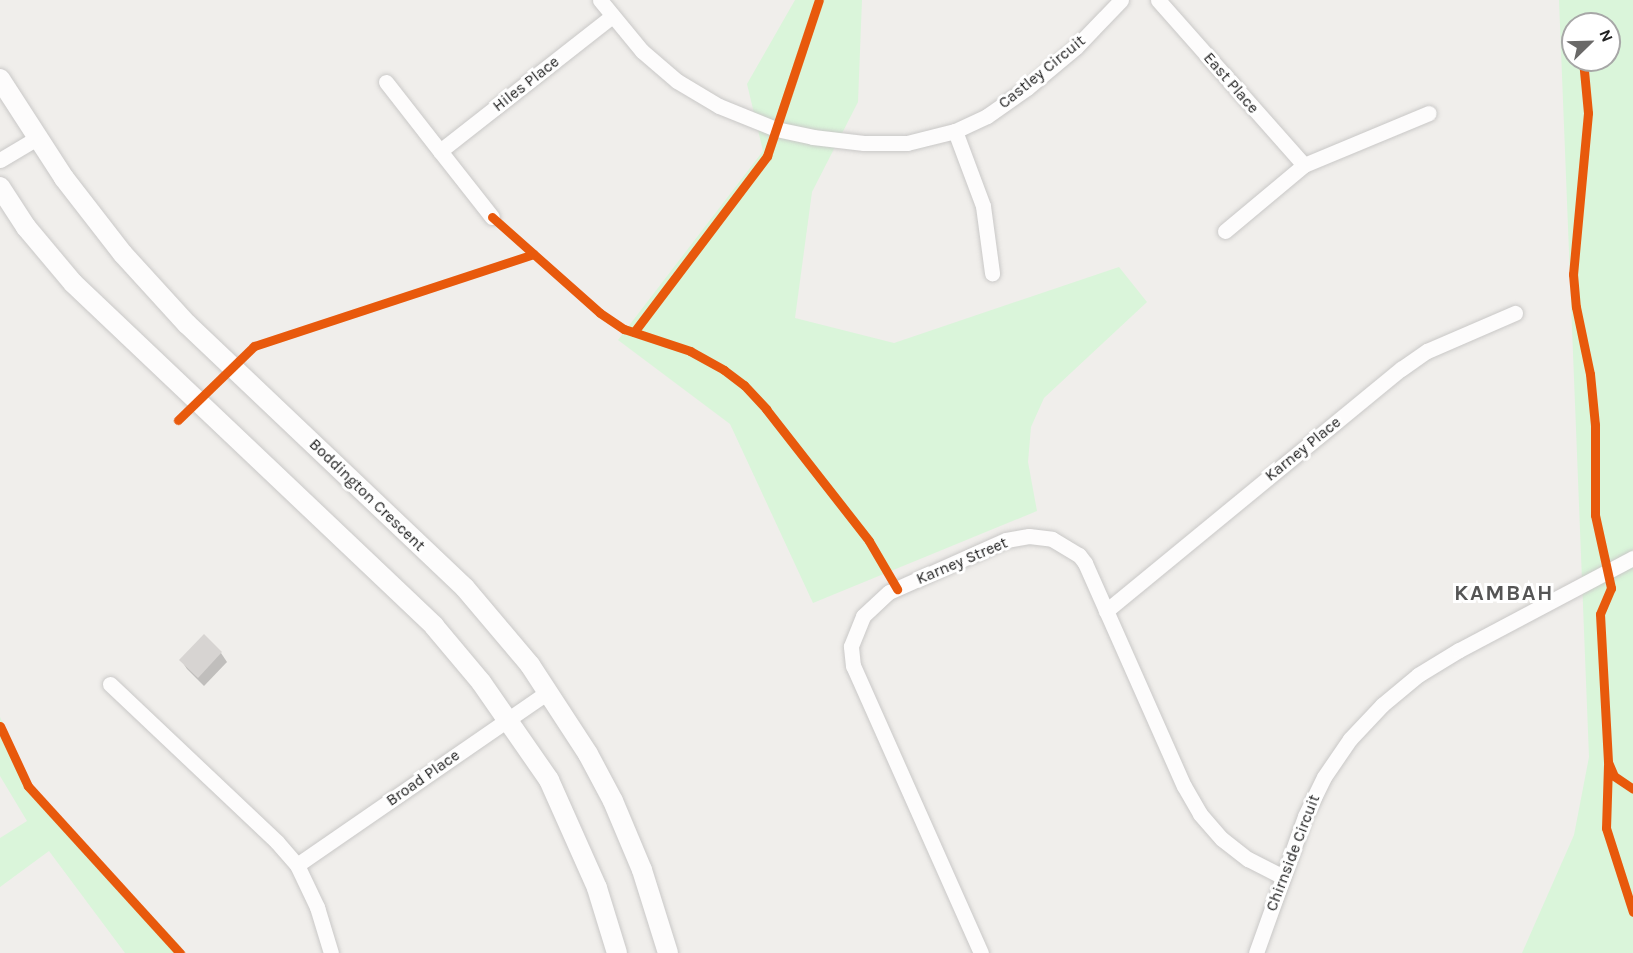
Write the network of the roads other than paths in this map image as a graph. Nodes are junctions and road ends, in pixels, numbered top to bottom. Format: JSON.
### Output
{"nodes":[{"id":1,"x":600,"y":0,"type":"edge"},
{"id":2,"x":1121,"y":0,"type":"edge"},
{"id":3,"x":1158,"y":0,"type":"edge"},
{"id":4,"x":612,"y":16,"type":"junction"},
{"id":5,"x":0,"y":79,"type":"edge"},
{"id":6,"x":386,"y":81,"type":"dead end"},
{"id":7,"x":1429,"y":112,"type":"dead end"},
{"id":8,"x":955,"y":131,"type":"junction"},
{"id":9,"x":37,"y":138,"type":"junction"},
{"id":10,"x":440,"y":151,"type":"junction"},
{"id":11,"x":0,"y":160,"type":"edge"},
{"id":12,"x":1304,"y":165,"type":"junction"},
{"id":13,"x":0,"y":187,"type":"edge"},
{"id":14,"x":492,"y":217,"type":"dead end"},
{"id":15,"x":1225,"y":231,"type":"dead end"},
{"id":16,"x":992,"y":273,"type":"dead end"},
{"id":17,"x":1515,"y":313,"type":"dead end"},
{"id":18,"x":1633,"y":558,"type":"edge"},
{"id":19,"x":1106,"y":610,"type":"junction"},
{"id":20,"x":110,"y":684,"type":"dead end"},
{"id":21,"x":549,"y":691,"type":"junction"},
{"id":22,"x":509,"y":719,"type":"junction"},
{"id":23,"x":297,"y":865,"type":"junction"},
{"id":24,"x":1283,"y":877,"type":"junction"},
{"id":25,"x":331,"y":953,"type":"edge"},
{"id":26,"x":617,"y":953,"type":"edge"},
{"id":27,"x":668,"y":953,"type":"edge"},
{"id":28,"x":981,"y":953,"type":"edge"},
{"id":29,"x":1256,"y":953,"type":"edge"}],
"edges":[{"from":1,"to":4,"type":"street","name":"Castley Circuit"},
{"from":2,"to":8,"type":"street","name":"Castley Circuit"},
{"from":3,"to":12,"type":"street","name":"East Place"},
{"from":4,"to":8,"type":"street","name":"Castley Circuit"},
{"from":4,"to":10,"type":"street","name":"Hiles Place"},
{"from":5,"to":9,"type":"street","name":"Boddington Crescent"},
{"from":6,"to":10,"type":"street"},
{"from":7,"to":12,"type":"street"},
{"from":8,"to":16,"type":"street"},
{"from":9,"to":11,"type":"street"},
{"from":9,"to":21,"type":"street","name":"Boddington Crescent"},
{"from":10,"to":14,"type":"street"},
{"from":12,"to":15,"type":"street"},
{"from":13,"to":22,"type":"street"},
{"from":17,"to":19,"type":"street","name":"Karney Place"},
{"from":18,"to":24,"type":"street","name":"Chirnside Circuit"},
{"from":19,"to":24,"type":"street","name":"Karney Street"},
{"from":19,"to":28,"type":"street","name":"Karney Street"},
{"from":20,"to":23,"type":"street"},
{"from":21,"to":22,"type":"street","name":"Broad Place"},
{"from":21,"to":27,"type":"street","name":"Boddington Crescent"},
{"from":22,"to":23,"type":"street","name":"Broad Place"},
{"from":22,"to":26,"type":"street"},
{"from":23,"to":25,"type":"street"},
{"from":24,"to":29,"type":"street","name":"Chirnside Circuit"}]}
